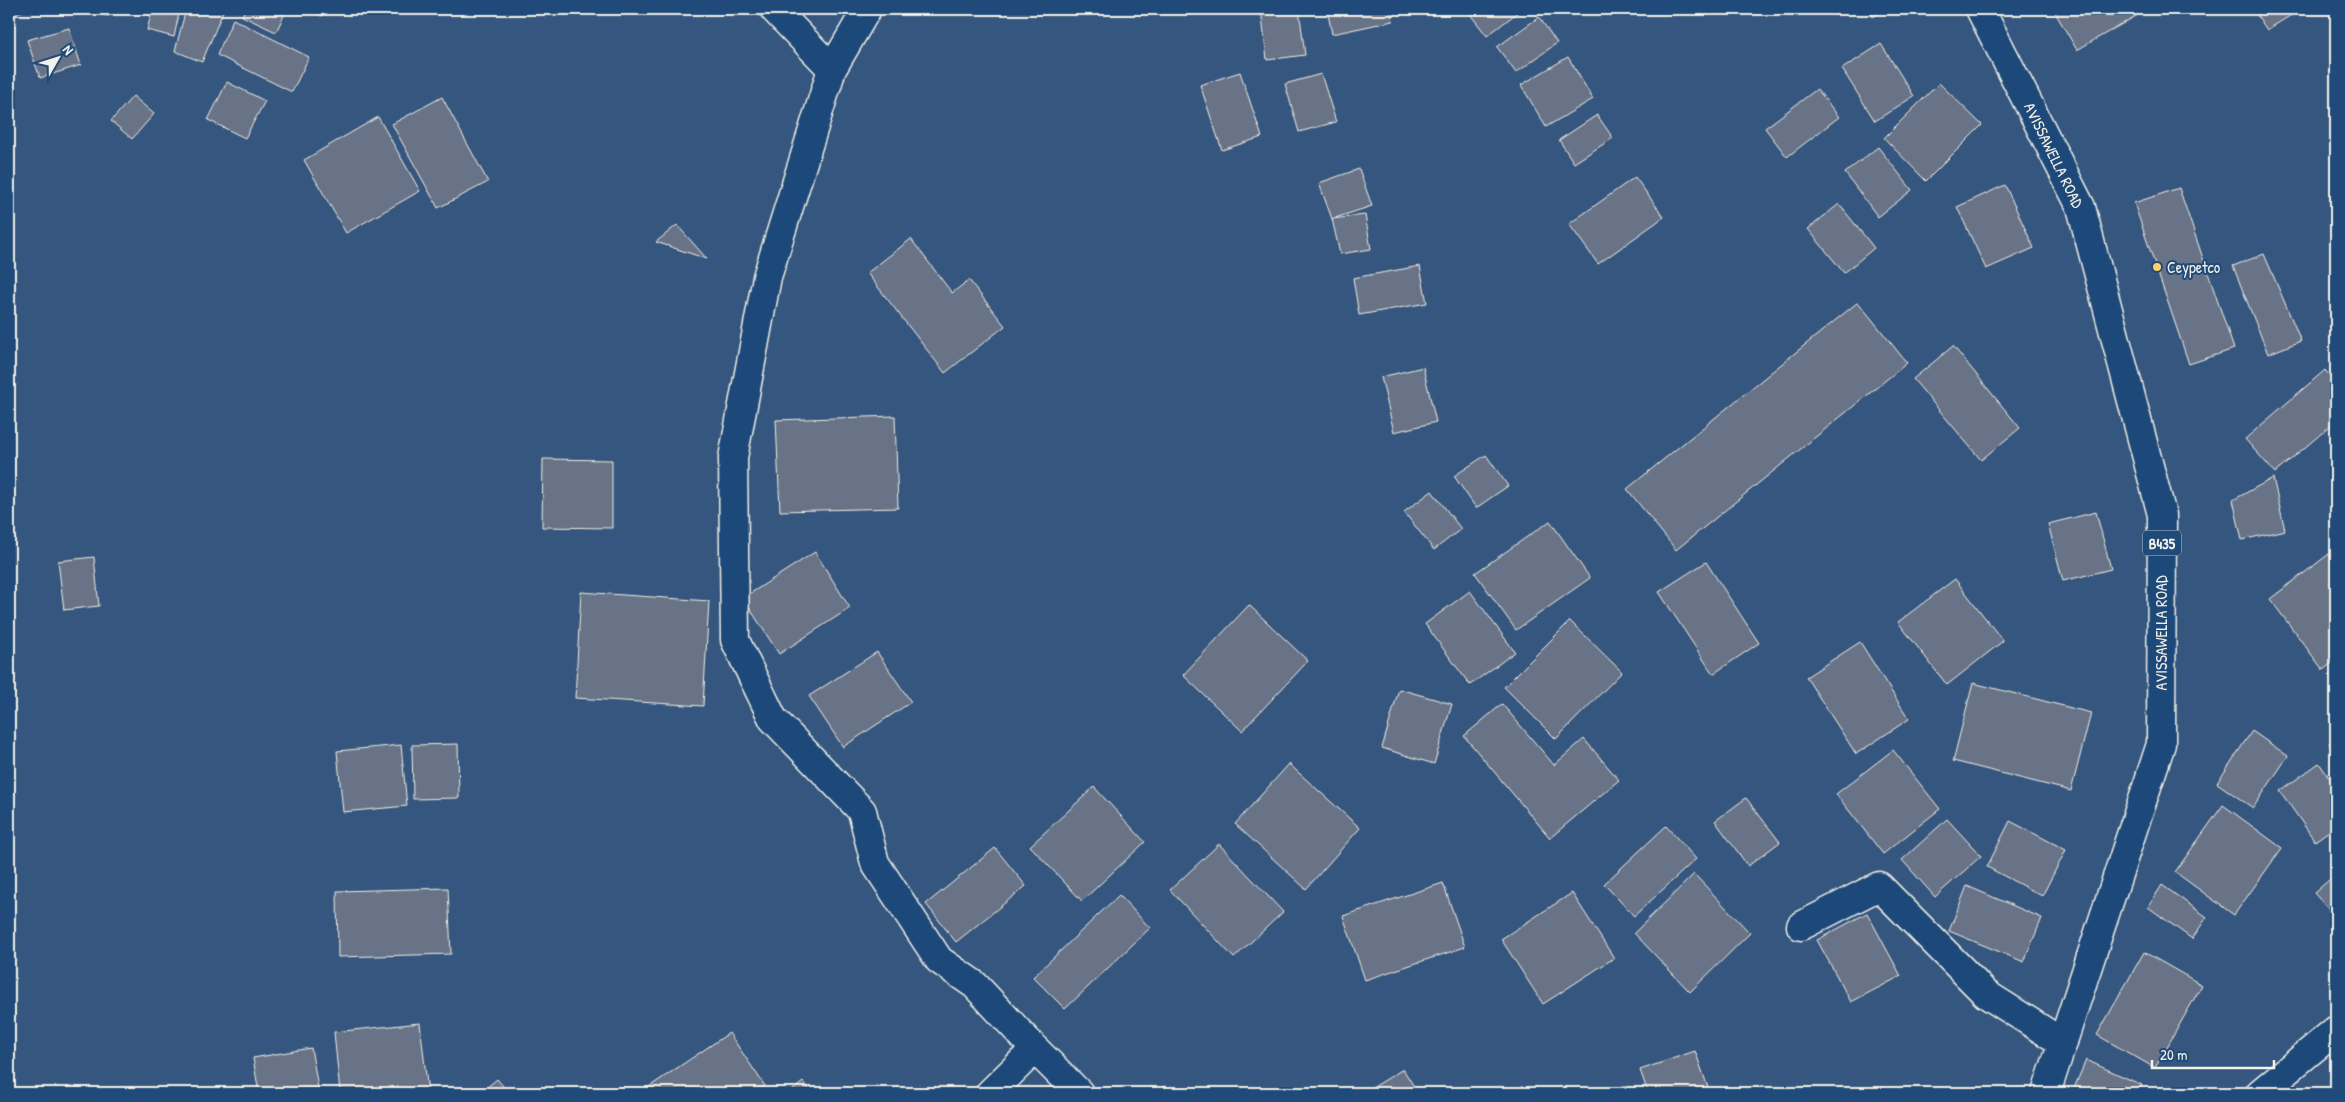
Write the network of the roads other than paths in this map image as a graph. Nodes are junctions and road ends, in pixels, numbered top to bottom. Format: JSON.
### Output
{"nodes":[{"id":1,"x":774,"y":9,"type":"edge"},
{"id":2,"x":867,"y":9,"type":"edge"},
{"id":3,"x":1980,"y":9,"type":"edge"},
{"id":4,"x":832,"y":70,"type":"junction"},
{"id":5,"x":1800,"y":926,"type":"dead end"},
{"id":6,"x":2336,"y":1030,"type":"edge"},
{"id":7,"x":2063,"y":1043,"type":"junction"},
{"id":8,"x":1035,"y":1049,"type":"junction"},
{"id":9,"x":990,"y":1093,"type":"edge"},
{"id":10,"x":1079,"y":1093,"type":"edge"},
{"id":11,"x":2046,"y":1093,"type":"edge"},
{"id":12,"x":2260,"y":1093,"type":"edge"}],
"edges":[{"from":1,"to":4,"type":"street"},
{"from":2,"to":4,"type":"street"},
{"from":3,"to":7,"type":"street","name":"AVISSAWELLA ROAD","number":"B435"},
{"from":4,"to":8,"type":"street"},
{"from":5,"to":7,"type":"street"},
{"from":6,"to":12,"type":"street"},
{"from":7,"to":11,"type":"street","name":"AVISSAWELLA ROAD","number":"B435"},
{"from":8,"to":9,"type":"street"},
{"from":8,"to":10,"type":"street"}]}
